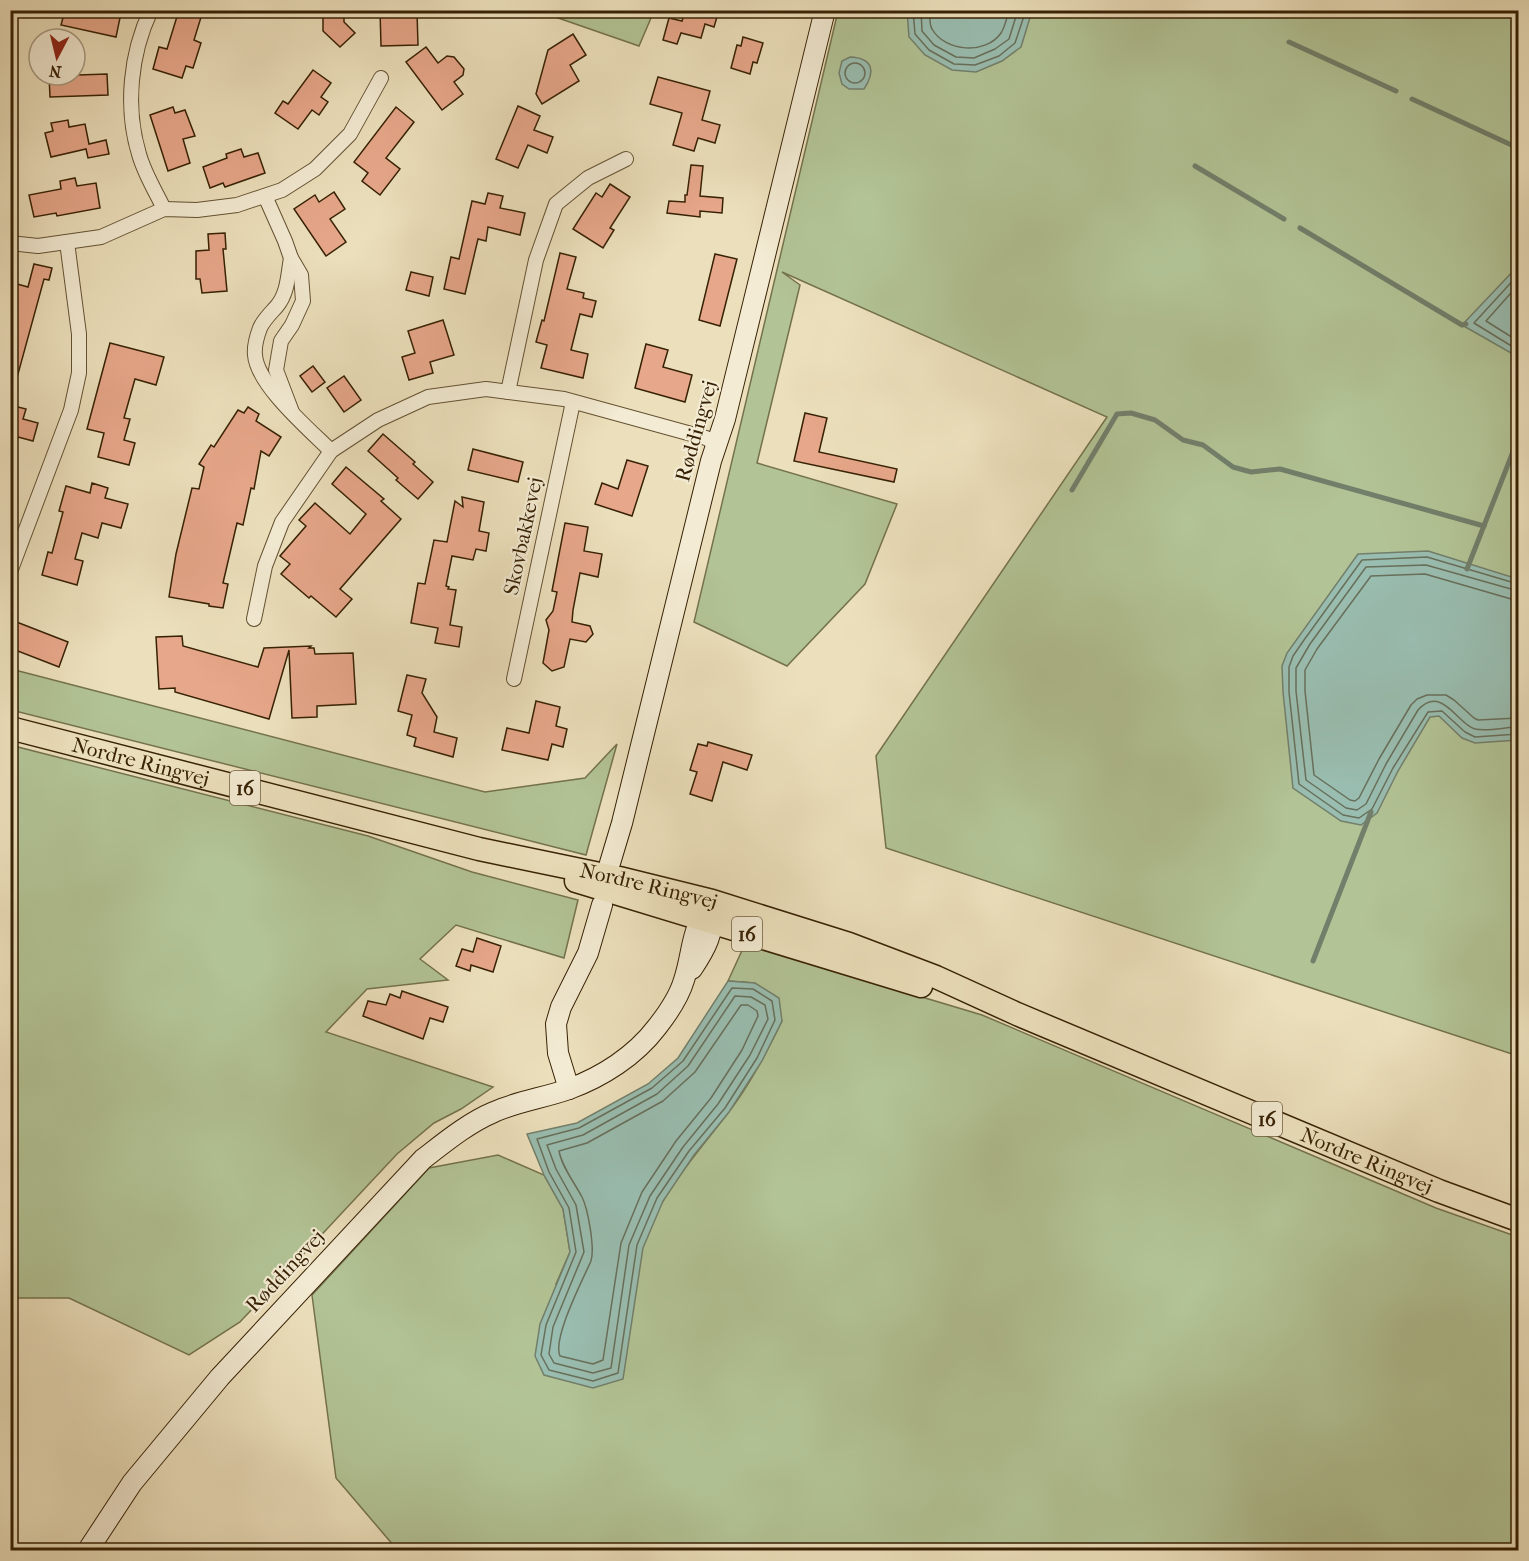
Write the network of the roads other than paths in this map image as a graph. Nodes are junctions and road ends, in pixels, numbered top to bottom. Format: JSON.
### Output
{"nodes":[{"id":1,"x":151,"y":10,"type":"edge"},
{"id":2,"x":825,"y":10,"type":"edge"},
{"id":3,"x":381,"y":78,"type":"dead end"},
{"id":4,"x":626,"y":159,"type":"dead end"},
{"id":5,"x":265,"y":196,"type":"junction"},
{"id":6,"x":164,"y":209,"type":"junction"},
{"id":7,"x":67,"y":242,"type":"junction"},
{"id":8,"x":10,"y":243,"type":"edge"},
{"id":9,"x":291,"y":258,"type":"junction"},
{"id":10,"x":508,"y":392,"type":"junction"},
{"id":11,"x":573,"y":402,"type":"junction"},
{"id":12,"x":292,"y":412,"type":"junction"},
{"id":13,"x":717,"y":444,"type":"junction"},
{"id":14,"x":331,"y":451,"type":"junction"},
{"id":15,"x":10,"y":572,"type":"edge"},
{"id":16,"x":254,"y":620,"type":"dead end"},
{"id":17,"x":514,"y":679,"type":"dead end"},
{"id":18,"x":10,"y":728,"type":"edge"},
{"id":19,"x":479,"y":849,"type":"junction"},
{"id":20,"x":610,"y":863,"type":"dead end"},
{"id":21,"x":712,"y":901,"type":"junction"},
{"id":22,"x":602,"y":905,"type":"dead end"},
{"id":23,"x":706,"y":922,"type":"junction"},
{"id":24,"x":1017,"y":1014,"type":"junction"},
{"id":25,"x":570,"y":1089,"type":"junction"},
{"id":26,"x":1518,"y":1220,"type":"edge"},
{"id":27,"x":88,"y":1551,"type":"edge"}],
"edges":[{"from":1,"to":6,"type":"street"},
{"from":2,"to":13,"type":"street","name":"Røddingvej"},
{"from":3,"to":5,"type":"street"},
{"from":4,"to":10,"type":"street"},
{"from":5,"to":6,"type":"street"},
{"from":5,"to":9,"type":"street"},
{"from":6,"to":7,"type":"street"},
{"from":7,"to":8,"type":"street"},
{"from":7,"to":15,"type":"street"},
{"from":9,"to":12,"type":"street"},
{"from":9,"to":12,"type":"street"},
{"from":10,"to":11,"type":"street"},
{"from":10,"to":14,"type":"street"},
{"from":11,"to":13,"type":"street"},
{"from":11,"to":17,"type":"street","name":"Skovbakkevej"},
{"from":12,"to":14,"type":"street"},
{"from":13,"to":20,"type":"street","name":"Røddingvej"},
{"from":14,"to":16,"type":"street"},
{"from":18,"to":19,"type":"main road","name":"Nordre Ringvej","number":"16"},
{"from":19,"to":21,"type":"main road","name":"Nordre Ringvej","number":"16"},
{"from":19,"to":23,"type":"main road","name":"Nordre Ringvej","number":"16"},
{"from":21,"to":23,"type":"street","name":"Røddingvej"},
{"from":21,"to":24,"type":"main road","name":"Nordre Ringvej","number":"16"},
{"from":22,"to":25,"type":"street"},
{"from":23,"to":24,"type":"main road","name":"Nordre Ringvej","number":"16"},
{"from":23,"to":25,"type":"street","name":"Røddingvej"},
{"from":24,"to":26,"type":"main road","name":"Nordre Ringvej","number":"16"},
{"from":25,"to":27,"type":"street","name":"Røddingvej"}]}
